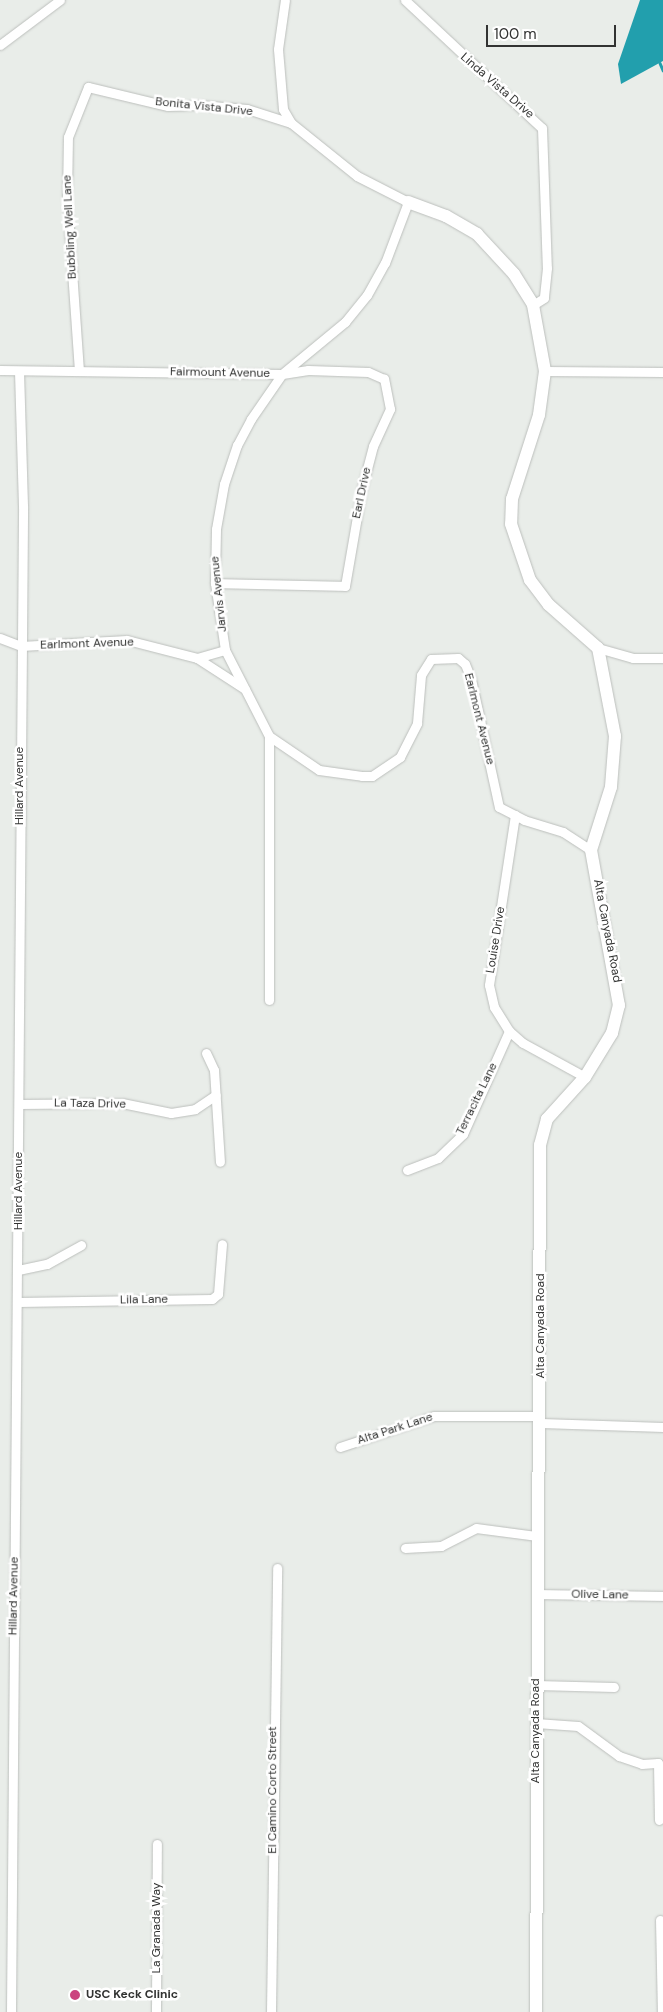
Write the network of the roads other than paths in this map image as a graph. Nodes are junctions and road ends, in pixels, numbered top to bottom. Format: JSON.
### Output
{"nodes":[{"id":1,"x":60,"y":0,"type":"edge"},
{"id":2,"x":285,"y":0,"type":"edge"},
{"id":3,"x":405,"y":0,"type":"edge"},
{"id":4,"x":0,"y":45,"type":"edge"},
{"id":5,"x":88,"y":87,"type":"joint"},
{"id":6,"x":291,"y":122,"type":"junction"},
{"id":7,"x":408,"y":202,"type":"junction"},
{"id":8,"x":534,"y":305,"type":"junction"},
{"id":9,"x":0,"y":370,"type":"edge"},
{"id":10,"x":19,"y":371,"type":"junction"},
{"id":11,"x":78,"y":371,"type":"junction"},
{"id":12,"x":545,"y":371,"type":"junction"},
{"id":13,"x":663,"y":372,"type":"edge"},
{"id":14,"x":282,"y":374,"type":"junction"},
{"id":15,"x":215,"y":583,"type":"junction"},
{"id":16,"x":0,"y":638,"type":"edge"},
{"id":17,"x":21,"y":646,"type":"junction"},
{"id":18,"x":598,"y":648,"type":"junction"},
{"id":19,"x":225,"y":650,"type":"junction"},
{"id":20,"x":197,"y":658,"type":"junction"},
{"id":21,"x":663,"y":658,"type":"edge"},
{"id":22,"x":249,"y":691,"type":"junction"},
{"id":23,"x":269,"y":736,"type":"junction"},
{"id":24,"x":515,"y":815,"type":"junction"},
{"id":25,"x":591,"y":850,"type":"junction"},
{"id":26,"x":270,"y":1000,"type":"dead end"},
{"id":27,"x":509,"y":1031,"type":"junction"},
{"id":28,"x":206,"y":1053,"type":"dead end"},
{"id":29,"x":585,"y":1077,"type":"junction"},
{"id":30,"x":216,"y":1095,"type":"junction"},
{"id":31,"x":19,"y":1104,"type":"junction"},
{"id":32,"x":220,"y":1162,"type":"dead end"},
{"id":33,"x":407,"y":1170,"type":"dead end"},
{"id":34,"x":222,"y":1244,"type":"dead end"},
{"id":35,"x":81,"y":1245,"type":"dead end"},
{"id":36,"x":18,"y":1270,"type":"junction"},
{"id":37,"x":18,"y":1302,"type":"junction"},
{"id":38,"x":540,"y":1420,"type":"junction"},
{"id":39,"x":663,"y":1427,"type":"edge"},
{"id":40,"x":340,"y":1447,"type":"dead end"},
{"id":41,"x":537,"y":1536,"type":"junction"},
{"id":42,"x":405,"y":1548,"type":"dead end"},
{"id":43,"x":277,"y":1568,"type":"dead end"},
{"id":44,"x":538,"y":1594,"type":"junction"},
{"id":45,"x":663,"y":1596,"type":"edge"},
{"id":46,"x":536,"y":1685,"type":"junction"},
{"id":47,"x":614,"y":1687,"type":"dead end"},
{"id":48,"x":536,"y":1723,"type":"junction"},
{"id":49,"x":659,"y":1820,"type":"dead end"},
{"id":50,"x":157,"y":1844,"type":"dead end"},
{"id":51,"x":660,"y":1920,"type":"dead end"},
{"id":52,"x":11,"y":2012,"type":"edge"},
{"id":53,"x":156,"y":2012,"type":"edge"},
{"id":54,"x":271,"y":2012,"type":"edge"},
{"id":55,"x":536,"y":2012,"type":"edge"},
{"id":56,"x":662,"y":2012,"type":"edge"}],
"edges":[{"from":1,"to":4,"type":"street"},
{"from":2,"to":6,"type":"street"},
{"from":3,"to":8,"type":"street","name":"Linda Vista Drive"},
{"from":5,"to":6,"type":"street","name":"Bonita Vista Drive"},
{"from":5,"to":11,"type":"street","name":"Bubbling Well Lane"},
{"from":6,"to":7,"type":"street"},
{"from":7,"to":8,"type":"street"},
{"from":7,"to":14,"type":"street","name":"Fairmount Avenue"},
{"from":8,"to":12,"type":"street"},
{"from":9,"to":10,"type":"street","name":"Fairmount Avenue"},
{"from":10,"to":11,"type":"street","name":"Fairmount Avenue"},
{"from":10,"to":17,"type":"street","name":"Hillard Avenue"},
{"from":11,"to":14,"type":"street","name":"Fairmount Avenue"},
{"from":12,"to":13,"type":"street"},
{"from":12,"to":18,"type":"street"},
{"from":14,"to":15,"type":"street","name":"Jarvis Avenue"},
{"from":14,"to":15,"type":"street","name":"Earl Drive"},
{"from":15,"to":19,"type":"street","name":"Jarvis Avenue"},
{"from":16,"to":17,"type":"street","name":"Earlmont Avenue"},
{"from":17,"to":20,"type":"street","name":"Earlmont Avenue"},
{"from":17,"to":31,"type":"street","name":"Hillard Avenue"},
{"from":18,"to":21,"type":"street"},
{"from":18,"to":25,"type":"street","name":"Alta Canyada Road"},
{"from":19,"to":20,"type":"street"},
{"from":19,"to":22,"type":"street"},
{"from":20,"to":22,"type":"street"},
{"from":22,"to":23,"type":"street"},
{"from":23,"to":24,"type":"street","name":"Earlmont Avenue"},
{"from":23,"to":26,"type":"street"},
{"from":24,"to":25,"type":"street","name":"Earlmont Avenue"},
{"from":24,"to":27,"type":"street","name":"Louise Drive"},
{"from":25,"to":29,"type":"street","name":"Alta Canyada Road"},
{"from":27,"to":29,"type":"street","name":"Louise Drive"},
{"from":27,"to":33,"type":"street","name":"Terracita Lane"},
{"from":28,"to":30,"type":"street"},
{"from":29,"to":38,"type":"street","name":"Alta Canyada Road"},
{"from":30,"to":31,"type":"street","name":"La Taza Drive"},
{"from":30,"to":32,"type":"street"},
{"from":31,"to":36,"type":"street","name":"Hillard Avenue"},
{"from":34,"to":37,"type":"street","name":"Lila Lane"},
{"from":35,"to":36,"type":"street"},
{"from":36,"to":37,"type":"street","name":"Hillard Avenue"},
{"from":37,"to":52,"type":"street","name":"Hillard Avenue"},
{"from":38,"to":39,"type":"street","name":"Alta Park Lane"},
{"from":38,"to":40,"type":"street","name":"Alta Park Lane"},
{"from":38,"to":41,"type":"street","name":"Alta Canyada Road"},
{"from":41,"to":42,"type":"street"},
{"from":41,"to":44,"type":"street","name":"Alta Canyada Road"},
{"from":43,"to":54,"type":"street","name":"El Camino Corto Street"},
{"from":44,"to":45,"type":"street","name":"Olive Lane"},
{"from":44,"to":46,"type":"street","name":"Alta Canyada Road"},
{"from":46,"to":47,"type":"street"},
{"from":46,"to":48,"type":"street","name":"Alta Canyada Road"},
{"from":48,"to":49,"type":"street"},
{"from":48,"to":55,"type":"street","name":"Alta Canyada Road"},
{"from":50,"to":53,"type":"street","name":"La Granada Way"},
{"from":51,"to":56,"type":"street"}]}
